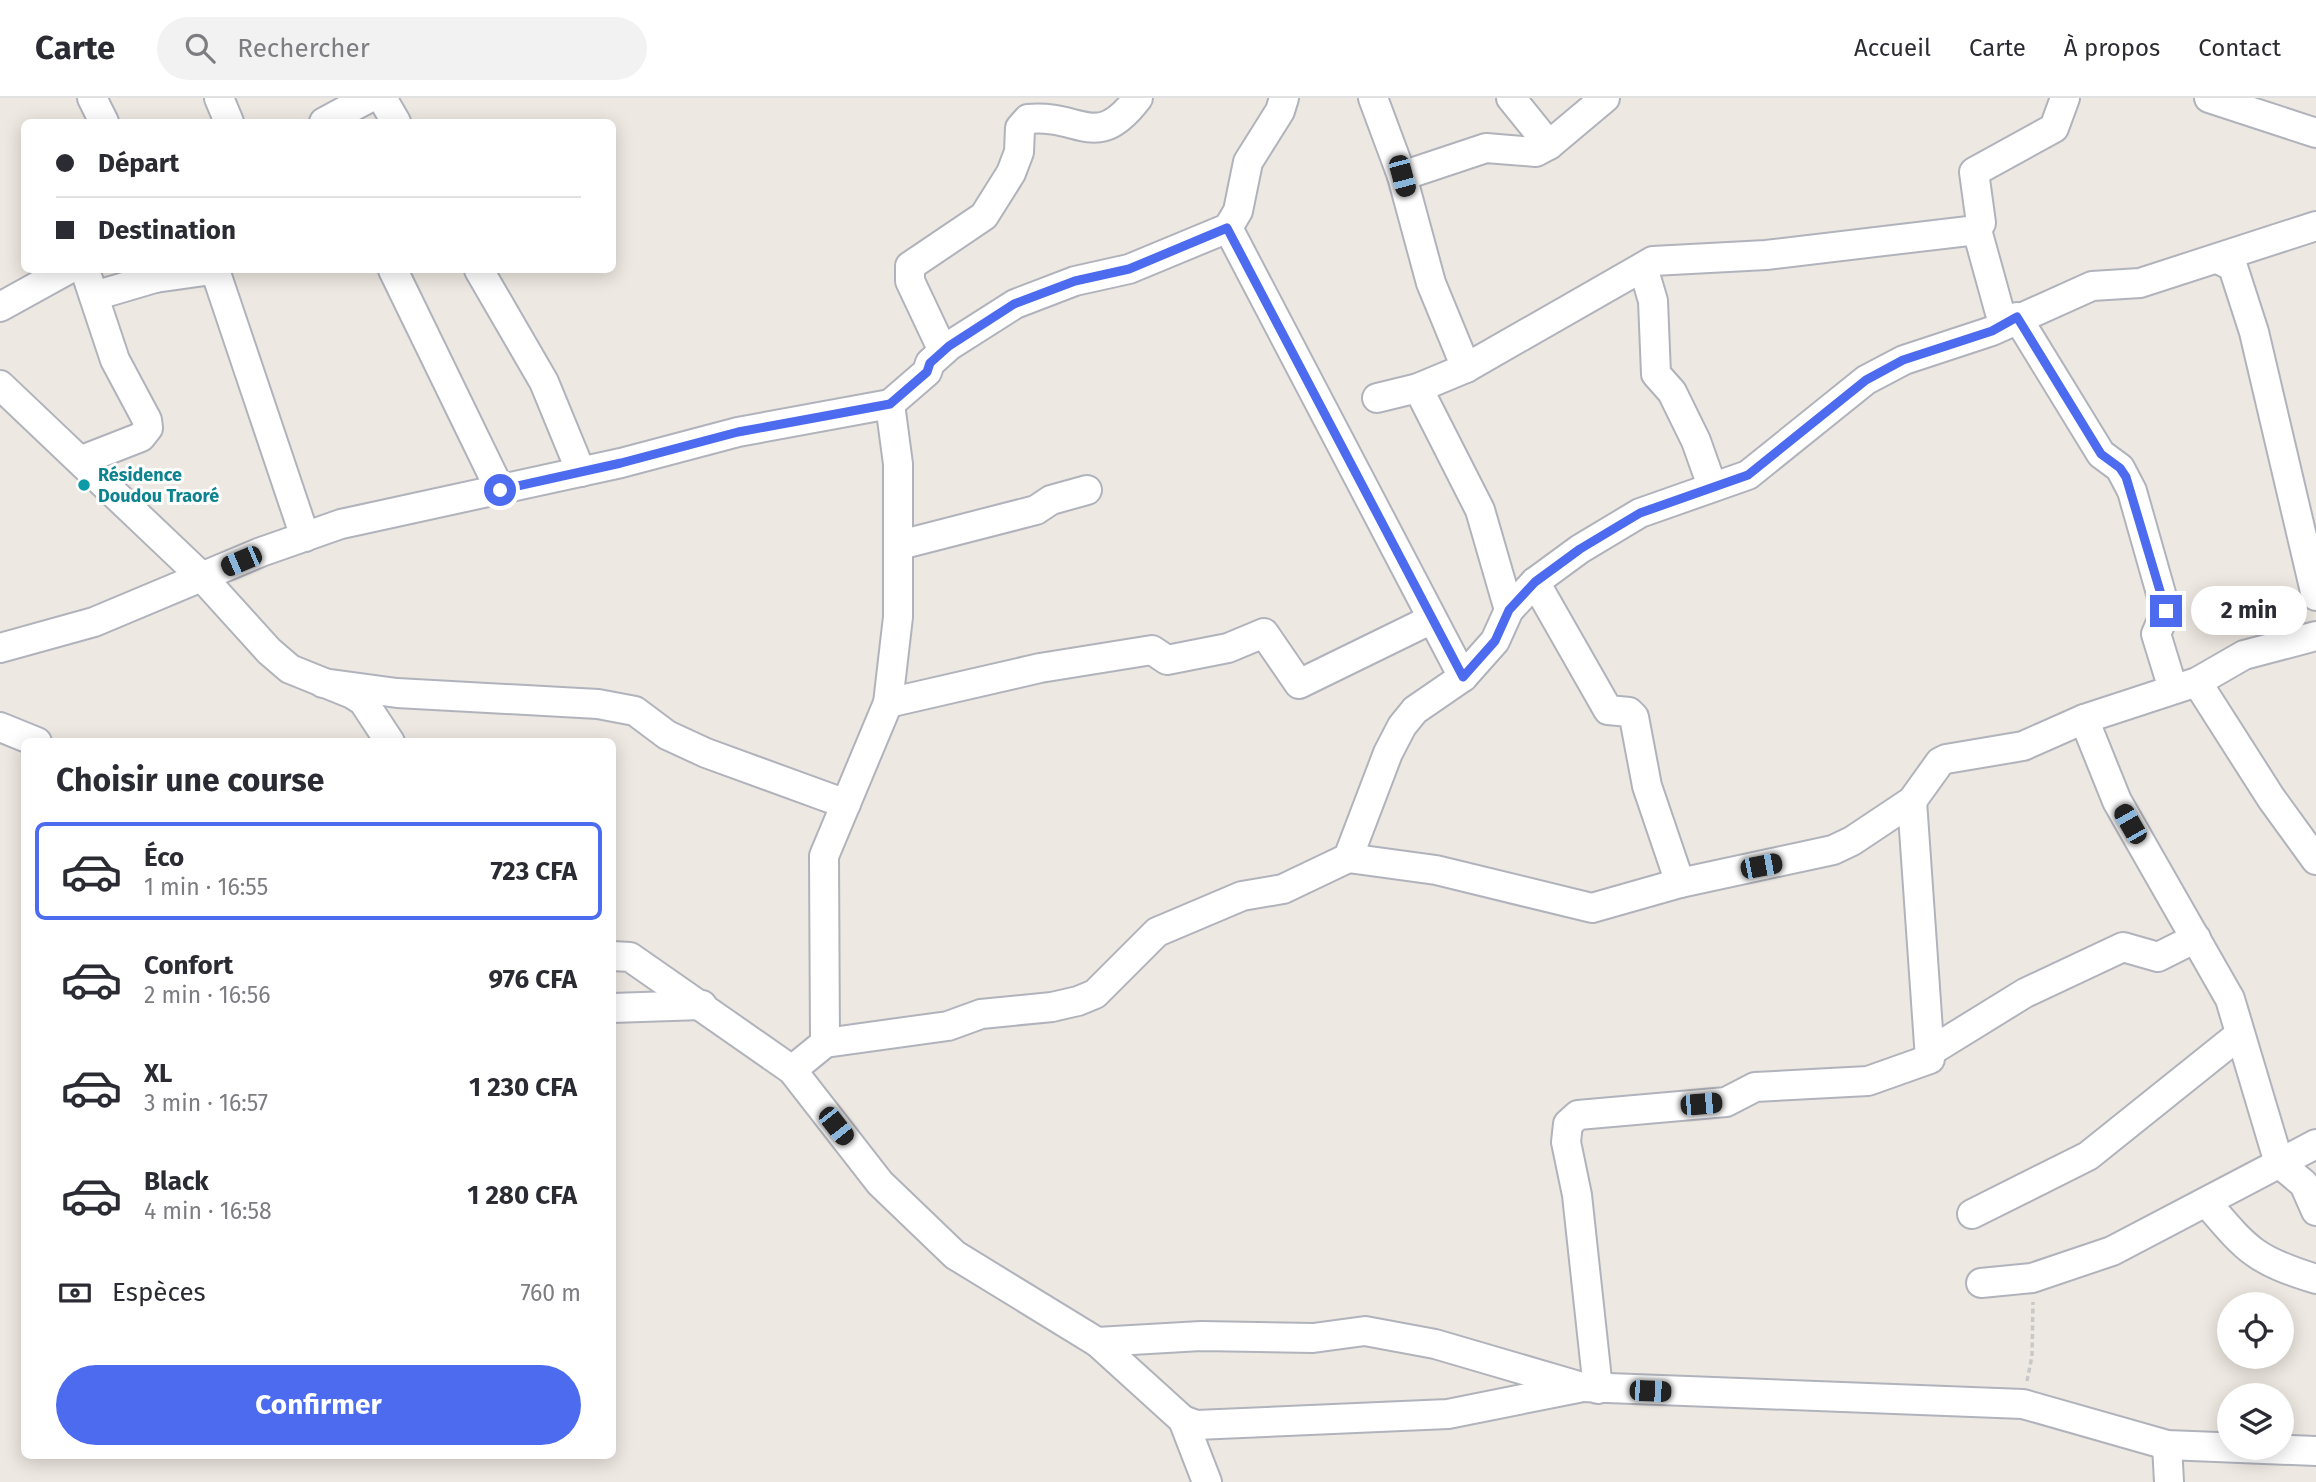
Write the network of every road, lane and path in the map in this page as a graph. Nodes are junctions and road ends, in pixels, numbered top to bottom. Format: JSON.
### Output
{"nodes":[{"id":1,"x":92,"y":98,"type":"edge"},
{"id":2,"x":219,"y":98,"type":"edge"},
{"id":3,"x":369,"y":98,"type":"edge"},
{"id":4,"x":382,"y":98,"type":"edge"},
{"id":5,"x":1138,"y":98,"type":"edge"},
{"id":6,"x":1373,"y":98,"type":"edge"},
{"id":7,"x":1511,"y":98,"type":"edge"},
{"id":8,"x":1605,"y":98,"type":"edge"},
{"id":9,"x":2065,"y":98,"type":"edge"},
{"id":10,"x":2209,"y":98,"type":"edge"},
{"id":11,"x":1276,"y":102,"type":"edge"},
{"id":12,"x":102,"y":119,"type":"edge"},
{"id":13,"x":228,"y":119,"type":"edge"},
{"id":14,"x":330,"y":119,"type":"edge"},
{"id":15,"x":394,"y":119,"type":"edge"},
{"id":16,"x":2316,"y":133,"type":"edge"},
{"id":17,"x":1549,"y":145,"type":"junction"},
{"id":18,"x":1402,"y":176,"type":"junction"},
{"id":19,"x":2316,"y":226,"type":"edge"},
{"id":20,"x":1227,"y":228,"type":"junction"},
{"id":21,"x":1978,"y":230,"type":"junction"},
{"id":22,"x":2218,"y":259,"type":"junction"},
{"id":23,"x":1643,"y":267,"type":"junction"},
{"id":24,"x":62,"y":273,"type":"edge"},
{"id":25,"x":86,"y":273,"type":"edge"},
{"id":26,"x":214,"y":273,"type":"edge"},
{"id":27,"x":394,"y":273,"type":"edge"},
{"id":28,"x":481,"y":273,"type":"edge"},
{"id":29,"x":154,"y":274,"type":"edge"},
{"id":30,"x":94,"y":296,"type":"junction"},
{"id":31,"x":0,"y":307,"type":"edge"},
{"id":32,"x":2010,"y":321,"type":"junction"},
{"id":33,"x":943,"y":351,"type":"junction"},
{"id":34,"x":1466,"y":368,"type":"junction"},
{"id":35,"x":0,"y":385,"type":"edge"},
{"id":36,"x":1418,"y":388,"type":"junction"},
{"id":37,"x":1377,"y":398,"type":"dead end"},
{"id":38,"x":890,"y":404,"type":"junction"},
{"id":39,"x":82,"y":460,"type":"junction"},
{"id":40,"x":582,"y":472,"type":"junction"},
{"id":41,"x":1712,"y":486,"type":"junction"},
{"id":42,"x":500,"y":490,"type":"junction"},
{"id":43,"x":1087,"y":490,"type":"dead end"},
{"id":44,"x":305,"y":537,"type":"junction"},
{"id":45,"x":900,"y":545,"type":"junction"},
{"id":46,"x":202,"y":577,"type":"junction"},
{"id":47,"x":1535,"y":582,"type":"junction"},
{"id":48,"x":2316,"y":596,"type":"edge"},
{"id":49,"x":1509,"y":610,"type":"junction"},
{"id":50,"x":1432,"y":620,"type":"junction"},
{"id":51,"x":2316,"y":636,"type":"edge"},
{"id":52,"x":0,"y":648,"type":"edge"},
{"id":53,"x":1463,"y":677,"type":"junction"},
{"id":54,"x":323,"y":683,"type":"junction"},
{"id":55,"x":2185,"y":685,"type":"junction"},
{"id":56,"x":888,"y":703,"type":"junction"},
{"id":57,"x":2084,"y":719,"type":"junction"},
{"id":58,"x":0,"y":727,"type":"edge"},
{"id":59,"x":27,"y":738,"type":"edge"},
{"id":60,"x":387,"y":738,"type":"edge"},
{"id":61,"x":1912,"y":801,"type":"junction"},
{"id":62,"x":846,"y":804,"type":"junction"},
{"id":63,"x":1348,"y":858,"type":"junction"},
{"id":64,"x":2316,"y":860,"type":"edge"},
{"id":65,"x":1680,"y":883,"type":"junction"},
{"id":66,"x":2196,"y":939,"type":"junction"},
{"id":67,"x":618,"y":952,"type":"edge"},
{"id":68,"x":702,"y":1005,"type":"junction"},
{"id":69,"x":616,"y":1008,"type":"edge"},
{"id":70,"x":2239,"y":1035,"type":"junction"},
{"id":71,"x":825,"y":1044,"type":"junction"},
{"id":72,"x":1931,"y":1051,"type":"junction"},
{"id":73,"x":792,"y":1070,"type":"junction"},
{"id":74,"x":2316,"y":1144,"type":"edge"},
{"id":75,"x":2279,"y":1163,"type":"junction"},
{"id":76,"x":2207,"y":1203,"type":"junction"},
{"id":77,"x":2316,"y":1210,"type":"edge"},
{"id":78,"x":1972,"y":1214,"type":"dead end"},
{"id":79,"x":2039,"y":1276,"type":"junction"},
{"id":80,"x":2316,"y":1279,"type":"edge"},
{"id":81,"x":1981,"y":1283,"type":"dead end"},
{"id":82,"x":1097,"y":1342,"type":"junction"},
{"id":83,"x":1590,"y":1388,"type":"junction"},
{"id":84,"x":2024,"y":1404,"type":"junction"},
{"id":85,"x":1183,"y":1420,"type":"junction"},
{"id":86,"x":2167,"y":1445,"type":"junction"},
{"id":87,"x":2316,"y":1451,"type":"edge"},
{"id":88,"x":1207,"y":1482,"type":"edge"},
{"id":89,"x":2169,"y":1482,"type":"edge"}],
"edges":[{"from":1,"to":12,"type":"street"},
{"from":2,"to":13,"type":"street"},
{"from":3,"to":14,"type":"street"},
{"from":4,"to":15,"type":"street"},
{"from":5,"to":33,"type":"street"},
{"from":6,"to":18,"type":"street"},
{"from":7,"to":17,"type":"street"},
{"from":8,"to":17,"type":"street"},
{"from":9,"to":21,"type":"street"},
{"from":10,"to":16,"type":"street"},
{"from":11,"to":20,"type":"street"},
{"from":17,"to":18,"type":"street"},
{"from":18,"to":34,"type":"street"},
{"from":19,"to":22,"type":"street"},
{"from":20,"to":33,"type":"street"},
{"from":20,"to":50,"type":"street"},
{"from":21,"to":23,"type":"street"},
{"from":21,"to":32,"type":"street"},
{"from":22,"to":32,"type":"street"},
{"from":22,"to":48,"type":"street"},
{"from":23,"to":34,"type":"street"},
{"from":23,"to":41,"type":"street"},
{"from":24,"to":31,"type":"street"},
{"from":25,"to":30,"type":"street"},
{"from":26,"to":44,"type":"street"},
{"from":27,"to":42,"type":"street"},
{"from":28,"to":40,"type":"street"},
{"from":29,"to":30,"type":"street"},
{"from":30,"to":39,"type":"street"},
{"from":32,"to":41,"type":"street"},
{"from":32,"to":55,"type":"street"},
{"from":33,"to":38,"type":"street"},
{"from":34,"to":36,"type":"street"},
{"from":35,"to":39,"type":"street"},
{"from":36,"to":37,"type":"street"},
{"from":36,"to":49,"type":"street"},
{"from":38,"to":40,"type":"street"},
{"from":38,"to":45,"type":"street"},
{"from":39,"to":46,"type":"street"},
{"from":40,"to":42,"type":"street"},
{"from":41,"to":47,"type":"street"},
{"from":42,"to":44,"type":"street"},
{"from":43,"to":45,"type":"street"},
{"from":44,"to":46,"type":"street"},
{"from":45,"to":56,"type":"street"},
{"from":46,"to":52,"type":"street"},
{"from":46,"to":54,"type":"street"},
{"from":47,"to":49,"type":"street"},
{"from":47,"to":65,"type":"street"},
{"from":49,"to":53,"type":"street"},
{"from":50,"to":53,"type":"street"},
{"from":50,"to":56,"type":"street"},
{"from":51,"to":55,"type":"street"},
{"from":53,"to":63,"type":"street"},
{"from":54,"to":60,"type":"street"},
{"from":54,"to":62,"type":"street"},
{"from":55,"to":57,"type":"street"},
{"from":55,"to":64,"type":"street"},
{"from":56,"to":62,"type":"street"},
{"from":57,"to":61,"type":"street"},
{"from":57,"to":66,"type":"street"},
{"from":58,"to":59,"type":"street"},
{"from":61,"to":65,"type":"street"},
{"from":61,"to":72,"type":"street"},
{"from":62,"to":71,"type":"street"},
{"from":63,"to":65,"type":"street"},
{"from":63,"to":71,"type":"street"},
{"from":66,"to":70,"type":"street"},
{"from":66,"to":72,"type":"street"},
{"from":67,"to":68,"type":"street"},
{"from":68,"to":69,"type":"street"},
{"from":68,"to":73,"type":"street"},
{"from":70,"to":75,"type":"street"},
{"from":70,"to":78,"type":"street"},
{"from":71,"to":73,"type":"street"},
{"from":72,"to":83,"type":"street"},
{"from":73,"to":82,"type":"street"},
{"from":74,"to":75,"type":"street"},
{"from":75,"to":76,"type":"street"},
{"from":75,"to":77,"type":"street"},
{"from":76,"to":79,"type":"street"},
{"from":76,"to":80,"type":"street"},
{"from":79,"to":81,"type":"street"},
{"from":79,"to":84,"type":"path"},
{"from":82,"to":83,"type":"street"},
{"from":82,"to":85,"type":"street"},
{"from":83,"to":84,"type":"street"},
{"from":83,"to":85,"type":"street"},
{"from":84,"to":86,"type":"street"},
{"from":85,"to":88,"type":"street"},
{"from":86,"to":87,"type":"street"},
{"from":86,"to":89,"type":"street"}]}
